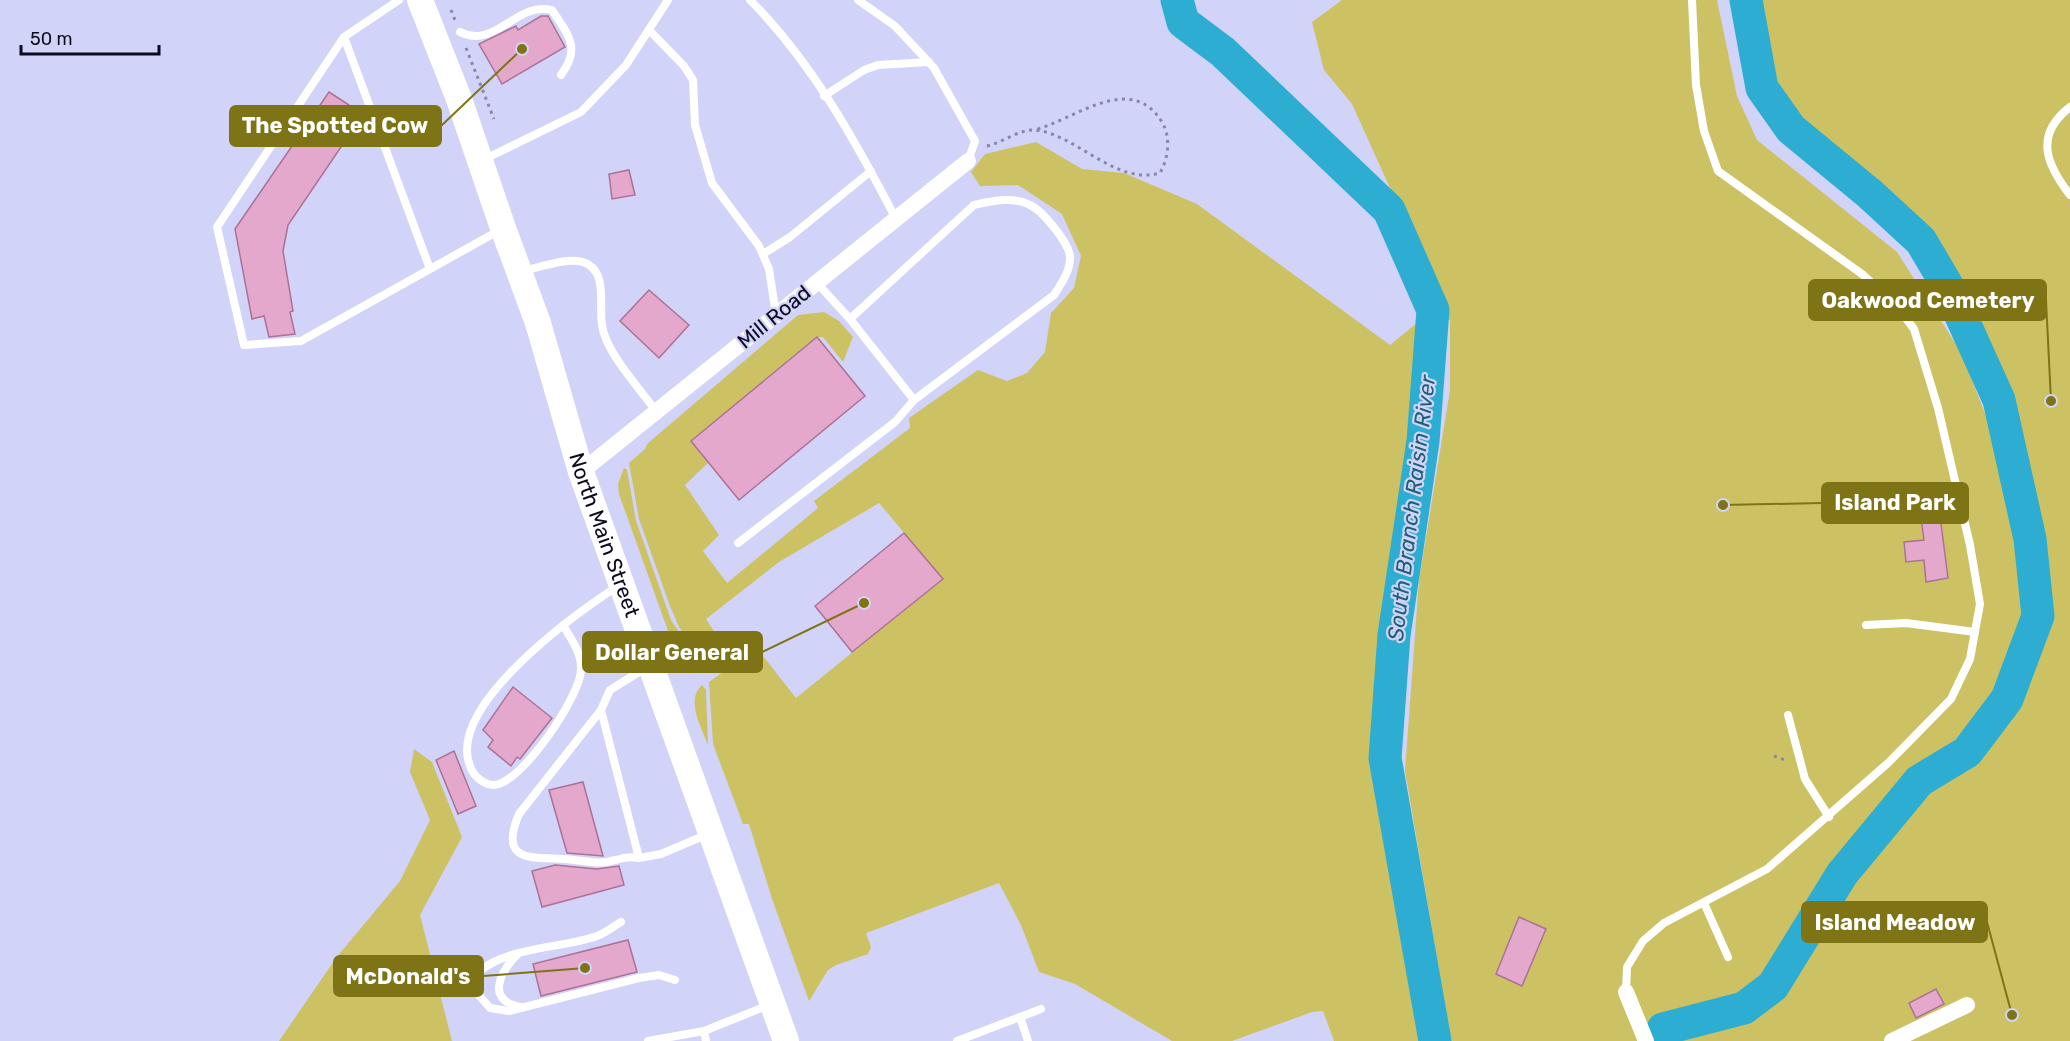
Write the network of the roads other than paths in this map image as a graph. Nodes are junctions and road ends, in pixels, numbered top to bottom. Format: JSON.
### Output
{"nodes":[{"id":1,"x":399,"y":0,"type":"edge"},
{"id":2,"x":420,"y":0,"type":"edge"},
{"id":3,"x":668,"y":0,"type":"edge"},
{"id":4,"x":750,"y":0,"type":"edge"},
{"id":5,"x":858,"y":0,"type":"edge"},
{"id":6,"x":1692,"y":0,"type":"edge"},
{"id":7,"x":649,"y":30,"type":"junction"},
{"id":8,"x":460,"y":32,"type":"road end"},
{"id":9,"x":344,"y":37,"type":"junction"},
{"id":10,"x":929,"y":62,"type":"junction"},
{"id":11,"x":561,"y":75,"type":"dead end"},
{"id":12,"x":824,"y":96,"type":"junction"},
{"id":13,"x":2070,"y":108,"type":"edge"},
{"id":14,"x":970,"y":153,"type":"joint"},
{"id":15,"x":480,"y":161,"type":"junction"},
{"id":16,"x":871,"y":171,"type":"junction"},
{"id":17,"x":2070,"y":195,"type":"edge"},
{"id":18,"x":896,"y":219,"type":"junction"},
{"id":19,"x":502,"y":228,"type":"junction"},
{"id":20,"x":763,"y":254,"type":"junction"},
{"id":21,"x":430,"y":269,"type":"junction"},
{"id":22,"x":519,"y":272,"type":"junction"},
{"id":23,"x":817,"y":283,"type":"junction"},
{"id":24,"x":776,"y":315,"type":"junction"},
{"id":25,"x":850,"y":320,"type":"junction"},
{"id":26,"x":914,"y":400,"type":"junction"},
{"id":27,"x":656,"y":411,"type":"junction"},
{"id":28,"x":581,"y":472,"type":"junction"},
{"id":29,"x":738,"y":543,"type":"dead end"},
{"id":30,"x":621,"y":584,"type":"junction"},
{"id":31,"x":563,"y":625,"type":"junction"},
{"id":32,"x":1866,"y":625,"type":"dead end"},
{"id":33,"x":1975,"y":632,"type":"junction"},
{"id":34,"x":651,"y":665,"type":"junction"},
{"id":35,"x":601,"y":710,"type":"junction"},
{"id":36,"x":1788,"y":715,"type":"dead end"},
{"id":37,"x":1829,"y":817,"type":"junction"},
{"id":38,"x":711,"y":832,"type":"junction"},
{"id":39,"x":639,"y":858,"type":"junction"},
{"id":40,"x":1704,"y":903,"type":"junction"},
{"id":41,"x":621,"y":922,"type":"dead end"},
{"id":42,"x":518,"y":955,"type":"junction"},
{"id":43,"x":1728,"y":957,"type":"dead end"},
{"id":44,"x":675,"y":980,"type":"dead end"},
{"id":45,"x":1626,"y":992,"type":"joint"},
{"id":46,"x":773,"y":1003,"type":"junction"},
{"id":47,"x":1967,"y":1005,"type":"dead end"},
{"id":48,"x":523,"y":1007,"type":"junction"},
{"id":49,"x":1041,"y":1009,"type":"dead end"},
{"id":50,"x":1020,"y":1017,"type":"junction"},
{"id":51,"x":704,"y":1031,"type":"junction"},
{"id":52,"x":648,"y":1041,"type":"edge"},
{"id":53,"x":706,"y":1041,"type":"edge"},
{"id":54,"x":786,"y":1041,"type":"edge"},
{"id":55,"x":957,"y":1041,"type":"edge"},
{"id":56,"x":1028,"y":1041,"type":"edge"},
{"id":57,"x":1646,"y":1041,"type":"edge"},
{"id":58,"x":1892,"y":1041,"type":"edge"}],
"edges":[{"from":1,"to":9,"type":"lane"},
{"from":2,"to":15,"type":"main road","name":"North Main Street"},
{"from":3,"to":7,"type":"lane"},
{"from":4,"to":12,"type":"lane"},
{"from":5,"to":10,"type":"lane"},
{"from":6,"to":33,"type":"lane"},
{"from":7,"to":15,"type":"lane"},
{"from":7,"to":20,"type":"lane"},
{"from":8,"to":11,"type":"lane"},
{"from":9,"to":21,"type":"lane"},
{"from":9,"to":21,"type":"lane"},
{"from":10,"to":12,"type":"lane"},
{"from":10,"to":14,"type":"lane"},
{"from":12,"to":16,"type":"lane"},
{"from":13,"to":17,"type":"lane"},
{"from":14,"to":18,"type":"street","name":"Mill Road"},
{"from":15,"to":19,"type":"main road","name":"North Main Street"},
{"from":16,"to":18,"type":"lane"},
{"from":16,"to":20,"type":"lane"},
{"from":18,"to":23,"type":"street","name":"Mill Road"},
{"from":19,"to":21,"type":"lane"},
{"from":19,"to":22,"type":"main road","name":"North Main Street"},
{"from":20,"to":24,"type":"lane"},
{"from":22,"to":27,"type":"lane"},
{"from":22,"to":28,"type":"main road","name":"North Main Street"},
{"from":23,"to":24,"type":"street","name":"Mill Road"},
{"from":23,"to":25,"type":"lane"},
{"from":24,"to":27,"type":"street","name":"Mill Road"},
{"from":25,"to":26,"type":"lane"},
{"from":25,"to":26,"type":"lane"},
{"from":26,"to":29,"type":"lane"},
{"from":27,"to":28,"type":"street","name":"Mill Road"},
{"from":28,"to":30,"type":"main road","name":"North Main Street"},
{"from":30,"to":31,"type":"lane"},
{"from":30,"to":34,"type":"main road","name":"North Main Street"},
{"from":31,"to":31,"type":"lane"},
{"from":32,"to":33,"type":"lane"},
{"from":33,"to":37,"type":"lane"},
{"from":34,"to":35,"type":"lane"},
{"from":34,"to":38,"type":"main road","name":"North Main Street"},
{"from":35,"to":39,"type":"lane"},
{"from":35,"to":39,"type":"lane"},
{"from":36,"to":37,"type":"lane"},
{"from":37,"to":40,"type":"lane"},
{"from":38,"to":39,"type":"lane"},
{"from":38,"to":46,"type":"main road","name":"North Main Street"},
{"from":40,"to":43,"type":"lane"},
{"from":40,"to":45,"type":"lane"},
{"from":41,"to":42,"type":"lane"},
{"from":42,"to":48,"type":"lane"},
{"from":42,"to":48,"type":"lane"},
{"from":44,"to":48,"type":"lane"},
{"from":45,"to":57,"type":"street"},
{"from":46,"to":51,"type":"lane"},
{"from":46,"to":54,"type":"main road","name":"North Main Street"},
{"from":47,"to":58,"type":"street"},
{"from":49,"to":50,"type":"lane"},
{"from":50,"to":55,"type":"lane"},
{"from":50,"to":56,"type":"lane"},
{"from":51,"to":52,"type":"lane"},
{"from":51,"to":53,"type":"lane"}]}
